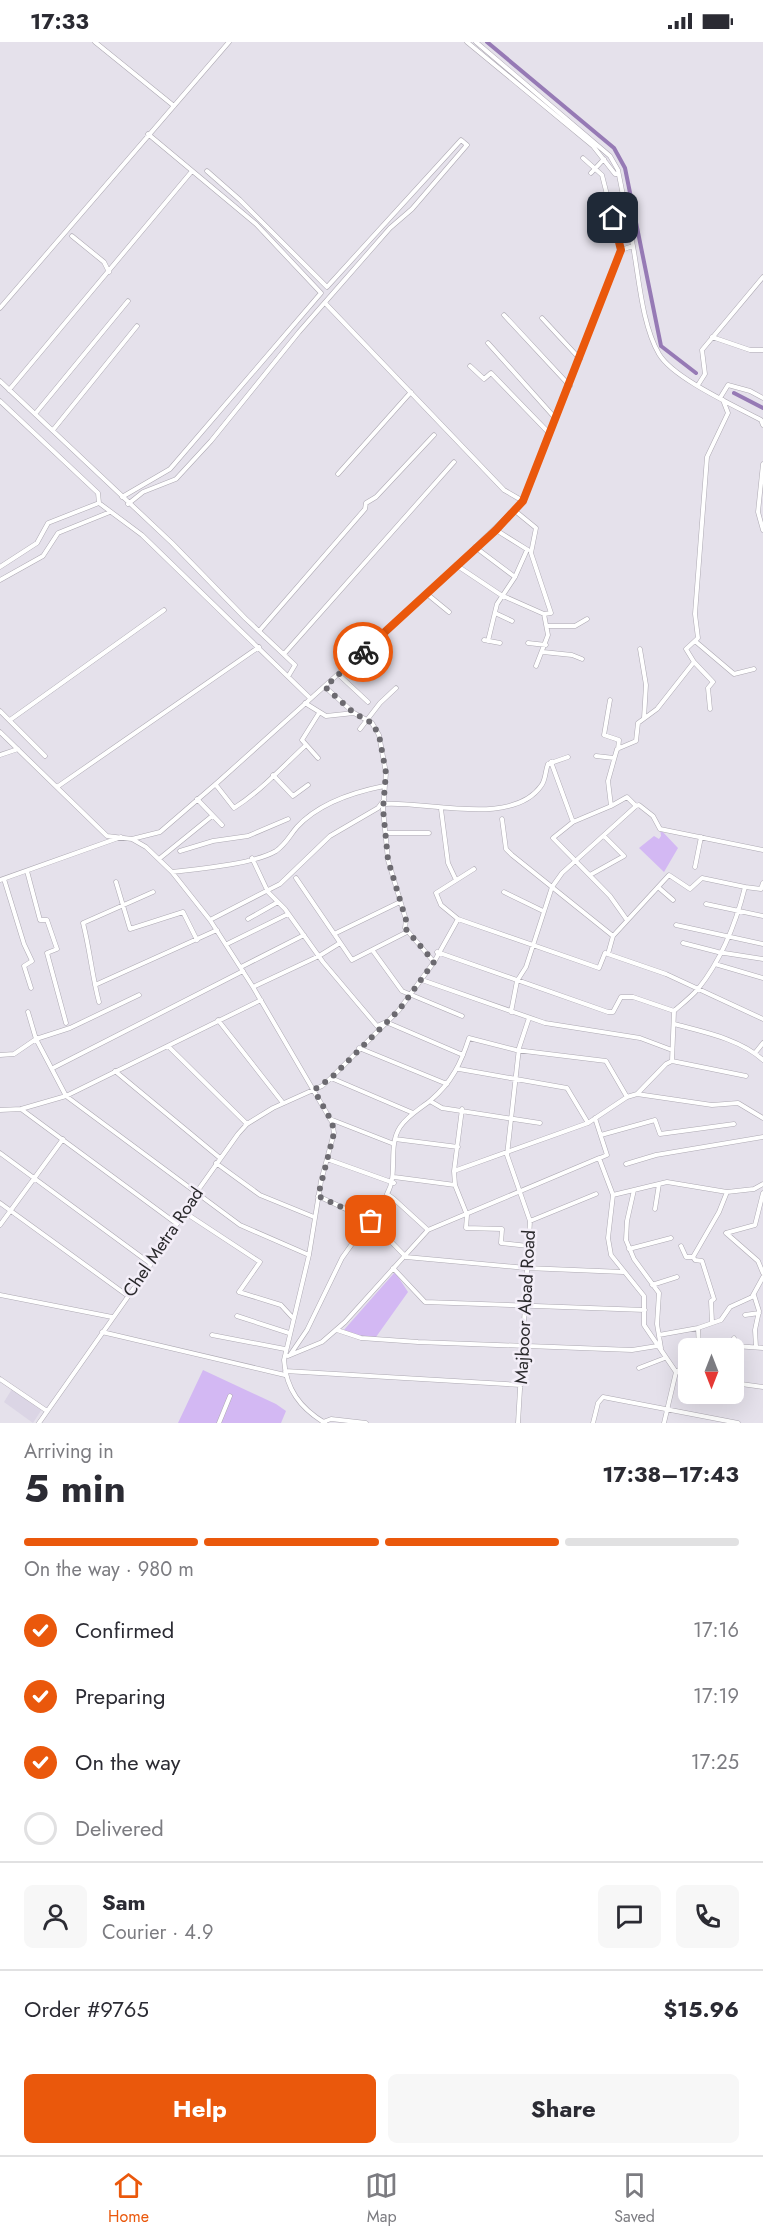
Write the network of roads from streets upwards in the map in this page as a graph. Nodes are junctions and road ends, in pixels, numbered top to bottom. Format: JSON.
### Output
{"nodes":[{"id":1,"x":95,"y":42,"type":"edge"},
{"id":2,"x":229,"y":42,"type":"edge"},
{"id":3,"x":467,"y":42,"type":"edge"},
{"id":4,"x":476,"y":42,"type":"edge"},
{"id":5,"x":174,"y":106,"type":"junction"},
{"id":6,"x":148,"y":135,"type":"junction"},
{"id":7,"x":583,"y":158,"type":"dead end"},
{"id":8,"x":604,"y":159,"type":"junction"},
{"id":9,"x":192,"y":171,"type":"junction"},
{"id":10,"x":207,"y":171,"type":"dead end"},
{"id":11,"x":593,"y":171,"type":"junction"},
{"id":12,"x":618,"y":174,"type":"junction"},
{"id":13,"x":72,"y":236,"type":"dead end"},
{"id":14,"x":633,"y":246,"type":"junction"},
{"id":15,"x":621,"y":250,"type":"junction"},
{"id":16,"x":109,"y":272,"type":"junction"},
{"id":17,"x":763,"y":277,"type":"edge"},
{"id":18,"x":128,"y":301,"type":"dead end"},
{"id":19,"x":326,"y":304,"type":"junction"},
{"id":20,"x":0,"y":308,"type":"edge"},
{"id":21,"x":504,"y":315,"type":"dead end"},
{"id":22,"x":542,"y":318,"type":"dead end"},
{"id":23,"x":137,"y":326,"type":"dead end"},
{"id":24,"x":712,"y":338,"type":"junction"},
{"id":25,"x":488,"y":343,"type":"dead end"},
{"id":26,"x":763,"y":350,"type":"edge"},
{"id":27,"x":579,"y":359,"type":"junction"},
{"id":28,"x":470,"y":366,"type":"dead end"},
{"id":29,"x":0,"y":381,"type":"edge"},
{"id":30,"x":570,"y":386,"type":"junction"},
{"id":31,"x":698,"y":386,"type":"junction"},
{"id":32,"x":9,"y":390,"type":"junction"},
{"id":33,"x":411,"y":392,"type":"junction"},
{"id":34,"x":763,"y":398,"type":"edge"},
{"id":35,"x":721,"y":399,"type":"junction"},
{"id":36,"x":0,"y":401,"type":"edge"},
{"id":37,"x":35,"y":414,"type":"junction"},
{"id":38,"x":556,"y":419,"type":"junction"},
{"id":39,"x":763,"y":425,"type":"edge"},
{"id":40,"x":52,"y":430,"type":"junction"},
{"id":41,"x":550,"y":434,"type":"junction"},
{"id":42,"x":434,"y":435,"type":"dead end"},
{"id":43,"x":454,"y":462,"type":"dead end"},
{"id":44,"x":763,"y":464,"type":"edge"},
{"id":45,"x":338,"y":474,"type":"dead end"},
{"id":46,"x":122,"y":496,"type":"junction"},
{"id":47,"x":523,"y":501,"type":"junction"},
{"id":48,"x":99,"y":502,"type":"junction"},
{"id":49,"x":128,"y":504,"type":"junction"},
{"id":50,"x":514,"y":510,"type":"junction"},
{"id":51,"x":111,"y":512,"type":"junction"},
{"id":52,"x":496,"y":530,"type":"junction"},
{"id":53,"x":763,"y":530,"type":"edge"},
{"id":54,"x":475,"y":547,"type":"junction"},
{"id":55,"x":529,"y":551,"type":"junction"},
{"id":56,"x":456,"y":565,"type":"junction"},
{"id":57,"x":0,"y":567,"type":"edge"},
{"id":58,"x":515,"y":577,"type":"junction"},
{"id":59,"x":0,"y":580,"type":"edge"},
{"id":60,"x":427,"y":594,"type":"junction"},
{"id":61,"x":501,"y":595,"type":"junction"},
{"id":62,"x":164,"y":610,"type":"dead end"},
{"id":63,"x":449,"y":612,"type":"dead end"},
{"id":64,"x":495,"y":613,"type":"junction"},
{"id":65,"x":543,"y":614,"type":"junction"},
{"id":66,"x":587,"y":619,"type":"dead end"},
{"id":67,"x":512,"y":621,"type":"dead end"},
{"id":68,"x":547,"y":626,"type":"junction"},
{"id":69,"x":260,"y":630,"type":"junction"},
{"id":70,"x":695,"y":641,"type":"junction"},
{"id":71,"x":501,"y":643,"type":"dead end"},
{"id":72,"x":528,"y":643,"type":"dead end"},
{"id":73,"x":546,"y":645,"type":"junction"},
{"id":74,"x":259,"y":647,"type":"junction"},
{"id":75,"x":640,"y":649,"type":"dead end"},
{"id":76,"x":543,"y":651,"type":"junction"},
{"id":77,"x":284,"y":654,"type":"junction"},
{"id":78,"x":582,"y":659,"type":"dead end"},
{"id":79,"x":694,"y":662,"type":"junction"},
{"id":80,"x":536,"y":666,"type":"dead end"},
{"id":81,"x":754,"y":669,"type":"dead end"},
{"id":82,"x":338,"y":674,"type":"junction"},
{"id":83,"x":289,"y":675,"type":"junction"},
{"id":84,"x":325,"y":687,"type":"junction"},
{"id":85,"x":396,"y":688,"type":"dead end"},
{"id":86,"x":312,"y":697,"type":"junction"},
{"id":87,"x":610,"y":700,"type":"dead end"},
{"id":88,"x":368,"y":702,"type":"dead end"},
{"id":89,"x":305,"y":703,"type":"junction"},
{"id":90,"x":711,"y":709,"type":"dead end"},
{"id":91,"x":0,"y":711,"type":"edge"},
{"id":92,"x":319,"y":713,"type":"junction"},
{"id":93,"x":354,"y":713,"type":"junction"},
{"id":94,"x":367,"y":719,"type":"junction"},
{"id":95,"x":644,"y":719,"type":"junction"},
{"id":96,"x":10,"y":720,"type":"junction"},
{"id":97,"x":360,"y":729,"type":"dead end"},
{"id":98,"x":0,"y":732,"type":"edge"},
{"id":99,"x":305,"y":746,"type":"junction"},
{"id":100,"x":18,"y":749,"type":"junction"},
{"id":101,"x":617,"y":749,"type":"junction"},
{"id":102,"x":0,"y":755,"type":"edge"},
{"id":103,"x":45,"y":756,"type":"dead end"},
{"id":104,"x":596,"y":756,"type":"dead end"},
{"id":105,"x":568,"y":757,"type":"dead end"},
{"id":106,"x":318,"y":758,"type":"dead end"},
{"id":107,"x":614,"y":758,"type":"junction"},
{"id":108,"x":551,"y":762,"type":"junction"},
{"id":109,"x":273,"y":775,"type":"junction"},
{"id":110,"x":216,"y":784,"type":"junction"},
{"id":111,"x":308,"y":785,"type":"dead end"},
{"id":112,"x":384,"y":785,"type":"junction"},
{"id":113,"x":57,"y":787,"type":"junction"},
{"id":114,"x":197,"y":799,"type":"junction"},
{"id":115,"x":385,"y":801,"type":"junction"},
{"id":116,"x":611,"y":806,"type":"junction"},
{"id":117,"x":636,"y":806,"type":"junction"},
{"id":118,"x":441,"y":809,"type":"junction"},
{"id":119,"x":212,"y":816,"type":"junction"},
{"id":120,"x":288,"y":819,"type":"dead end"},
{"id":121,"x":502,"y":819,"type":"dead end"},
{"id":122,"x":573,"y":822,"type":"junction"},
{"id":123,"x":222,"y":825,"type":"dead end"},
{"id":124,"x":386,"y":833,"type":"junction"},
{"id":125,"x":429,"y":833,"type":"dead end"},
{"id":126,"x":122,"y":836,"type":"junction"},
{"id":127,"x":604,"y":836,"type":"junction"},
{"id":128,"x":701,"y":837,"type":"junction"},
{"id":129,"x":132,"y":839,"type":"junction"},
{"id":130,"x":763,"y":850,"type":"edge"},
{"id":131,"x":180,"y":851,"type":"dead end"},
{"id":132,"x":252,"y":858,"type":"junction"},
{"id":133,"x":159,"y":859,"type":"junction"},
{"id":134,"x":576,"y":861,"type":"junction"},
{"id":135,"x":695,"y":867,"type":"dead end"},
{"id":136,"x":474,"y":869,"type":"dead end"},
{"id":137,"x":27,"y":871,"type":"junction"},
{"id":138,"x":172,"y":872,"type":"junction"},
{"id":139,"x":590,"y":875,"type":"junction"},
{"id":140,"x":296,"y":878,"type":"dead end"},
{"id":141,"x":2,"y":880,"type":"edge"},
{"id":142,"x":456,"y":880,"type":"junction"},
{"id":143,"x":116,"y":882,"type":"dead end"},
{"id":144,"x":763,"y":884,"type":"edge"},
{"id":145,"x":552,"y":887,"type":"junction"},
{"id":146,"x":745,"y":887,"type":"junction"},
{"id":147,"x":658,"y":888,"type":"junction"},
{"id":148,"x":762,"y":889,"type":"edge"},
{"id":149,"x":153,"y":892,"type":"dead end"},
{"id":150,"x":268,"y":892,"type":"junction"},
{"id":151,"x":504,"y":892,"type":"dead end"},
{"id":152,"x":673,"y":900,"type":"dead end"},
{"id":153,"x":278,"y":902,"type":"junction"},
{"id":154,"x":400,"y":902,"type":"junction"},
{"id":155,"x":706,"y":903,"type":"dead end"},
{"id":156,"x":123,"y":905,"type":"junction"},
{"id":157,"x":739,"y":910,"type":"junction"},
{"id":158,"x":543,"y":911,"type":"junction"},
{"id":159,"x":288,"y":914,"type":"junction"},
{"id":160,"x":763,"y":916,"type":"edge"},
{"id":161,"x":248,"y":919,"type":"dead end"},
{"id":162,"x":458,"y":919,"type":"junction"},
{"id":163,"x":210,"y":920,"type":"junction"},
{"id":164,"x":627,"y":920,"type":"junction"},
{"id":165,"x":676,"y":926,"type":"dead end"},
{"id":166,"x":217,"y":930,"type":"junction"},
{"id":167,"x":407,"y":932,"type":"junction"},
{"id":168,"x":334,"y":934,"type":"junction"},
{"id":169,"x":304,"y":935,"type":"junction"},
{"id":170,"x":613,"y":936,"type":"junction"},
{"id":171,"x":729,"y":936,"type":"junction"},
{"id":172,"x":197,"y":940,"type":"junction"},
{"id":173,"x":340,"y":943,"type":"junction"},
{"id":174,"x":683,"y":943,"type":"dead end"},
{"id":175,"x":226,"y":944,"type":"junction"},
{"id":176,"x":534,"y":944,"type":"junction"},
{"id":177,"x":763,"y":944,"type":"edge"},
{"id":178,"x":373,"y":951,"type":"junction"},
{"id":179,"x":721,"y":951,"type":"junction"},
{"id":180,"x":438,"y":952,"type":"junction"},
{"id":181,"x":608,"y":954,"type":"junction"},
{"id":182,"x":320,"y":956,"type":"junction"},
{"id":183,"x":763,"y":958,"type":"edge"},
{"id":184,"x":434,"y":962,"type":"junction"},
{"id":185,"x":715,"y":964,"type":"junction"},
{"id":186,"x":242,"y":969,"type":"junction"},
{"id":187,"x":763,"y":978,"type":"edge"},
{"id":188,"x":422,"y":981,"type":"junction"},
{"id":189,"x":517,"y":981,"type":"junction"},
{"id":190,"x":94,"y":985,"type":"junction"},
{"id":191,"x":253,"y":987,"type":"junction"},
{"id":192,"x":31,"y":988,"type":"dead end"},
{"id":193,"x":697,"y":990,"type":"junction"},
{"id":194,"x":410,"y":994,"type":"junction"},
{"id":195,"x":139,"y":995,"type":"dead end"},
{"id":196,"x":261,"y":1000,"type":"junction"},
{"id":197,"x":99,"y":1002,"type":"dead end"},
{"id":198,"x":674,"y":1011,"type":"junction"},
{"id":199,"x":28,"y":1012,"type":"dead end"},
{"id":200,"x":511,"y":1012,"type":"junction"},
{"id":201,"x":462,"y":1016,"type":"dead end"},
{"id":202,"x":529,"y":1018,"type":"junction"},
{"id":203,"x":763,"y":1019,"type":"edge"},
{"id":204,"x":218,"y":1020,"type":"junction"},
{"id":205,"x":386,"y":1022,"type":"junction"},
{"id":206,"x":66,"y":1023,"type":"dead end"},
{"id":207,"x":674,"y":1024,"type":"junction"},
{"id":208,"x":36,"y":1039,"type":"junction"},
{"id":209,"x":763,"y":1043,"type":"edge"},
{"id":210,"x":168,"y":1046,"type":"junction"},
{"id":211,"x":359,"y":1048,"type":"junction"},
{"id":212,"x":519,"y":1048,"type":"junction"},
{"id":213,"x":672,"y":1050,"type":"junction"},
{"id":214,"x":755,"y":1053,"type":"junction"},
{"id":215,"x":0,"y":1055,"type":"edge"},
{"id":216,"x":464,"y":1055,"type":"junction"},
{"id":217,"x":763,"y":1060,"type":"edge"},
{"id":218,"x":672,"y":1061,"type":"junction"},
{"id":219,"x":53,"y":1068,"type":"junction"},
{"id":220,"x":459,"y":1069,"type":"junction"},
{"id":221,"x":114,"y":1071,"type":"junction"},
{"id":222,"x":746,"y":1076,"type":"dead end"},
{"id":223,"x":331,"y":1078,"type":"junction"},
{"id":224,"x":516,"y":1079,"type":"junction"},
{"id":225,"x":447,"y":1084,"type":"junction"},
{"id":226,"x":314,"y":1090,"type":"junction"},
{"id":227,"x":637,"y":1094,"type":"junction"},
{"id":228,"x":66,"y":1096,"type":"junction"},
{"id":229,"x":627,"y":1097,"type":"junction"},
{"id":230,"x":430,"y":1101,"type":"junction"},
{"id":231,"x":283,"y":1103,"type":"junction"},
{"id":232,"x":21,"y":1109,"type":"junction"},
{"id":233,"x":462,"y":1109,"type":"junction"},
{"id":234,"x":0,"y":1110,"type":"edge"},
{"id":235,"x":412,"y":1113,"type":"junction"},
{"id":236,"x":595,"y":1118,"type":"junction"},
{"id":237,"x":330,"y":1119,"type":"junction"},
{"id":238,"x":512,"y":1119,"type":"junction"},
{"id":239,"x":763,"y":1119,"type":"edge"},
{"id":240,"x":540,"y":1123,"type":"dead end"},
{"id":241,"x":588,"y":1123,"type":"junction"},
{"id":242,"x":247,"y":1124,"type":"junction"},
{"id":243,"x":734,"y":1124,"type":"dead end"},
{"id":244,"x":601,"y":1135,"type":"junction"},
{"id":245,"x":763,"y":1137,"type":"edge"},
{"id":246,"x":63,"y":1139,"type":"junction"},
{"id":247,"x":394,"y":1141,"type":"junction"},
{"id":248,"x":458,"y":1147,"type":"junction"},
{"id":249,"x":0,"y":1153,"type":"edge"},
{"id":250,"x":508,"y":1154,"type":"junction"},
{"id":251,"x":220,"y":1158,"type":"junction"},
{"id":252,"x":599,"y":1158,"type":"junction"},
{"id":253,"x":327,"y":1159,"type":"junction"},
{"id":254,"x":216,"y":1163,"type":"junction"},
{"id":255,"x":626,"y":1164,"type":"dead end"},
{"id":256,"x":454,"y":1171,"type":"junction"},
{"id":257,"x":394,"y":1177,"type":"junction"},
{"id":258,"x":35,"y":1178,"type":"junction"},
{"id":259,"x":394,"y":1183,"type":"junction"},
{"id":260,"x":659,"y":1184,"type":"junction"},
{"id":261,"x":763,"y":1184,"type":"edge"},
{"id":262,"x":455,"y":1185,"type":"junction"},
{"id":263,"x":634,"y":1189,"type":"junction"},
{"id":264,"x":520,"y":1191,"type":"junction"},
{"id":265,"x":196,"y":1192,"type":"junction"},
{"id":266,"x":727,"y":1192,"type":"junction"},
{"id":267,"x":763,"y":1192,"type":"edge"},
{"id":268,"x":596,"y":1194,"type":"dead end"},
{"id":269,"x":613,"y":1195,"type":"junction"},
{"id":270,"x":318,"y":1196,"type":"junction"},
{"id":271,"x":394,"y":1199,"type":"junction"},
{"id":272,"x":0,"y":1203,"type":"edge"},
{"id":273,"x":655,"y":1209,"type":"dead end"},
{"id":274,"x":10,"y":1211,"type":"junction"},
{"id":275,"x":184,"y":1212,"type":"junction"},
{"id":276,"x":467,"y":1215,"type":"junction"},
{"id":277,"x":314,"y":1217,"type":"junction"},
{"id":278,"x":371,"y":1221,"type":"junction"},
{"id":279,"x":530,"y":1221,"type":"junction"},
{"id":280,"x":177,"y":1224,"type":"junction"},
{"id":281,"x":0,"y":1225,"type":"edge"},
{"id":282,"x":428,"y":1230,"type":"junction"},
{"id":283,"x":671,"y":1238,"type":"dead end"},
{"id":284,"x":528,"y":1246,"type":"junction"},
{"id":285,"x":681,"y":1246,"type":"dead end"},
{"id":286,"x":629,"y":1249,"type":"junction"},
{"id":287,"x":309,"y":1255,"type":"junction"},
{"id":288,"x":406,"y":1257,"type":"junction"},
{"id":289,"x":693,"y":1257,"type":"junction"},
{"id":290,"x":151,"y":1264,"type":"junction"},
{"id":291,"x":393,"y":1268,"type":"junction"},
{"id":292,"x":526,"y":1268,"type":"junction"},
{"id":293,"x":623,"y":1272,"type":"junction"},
{"id":294,"x":677,"y":1277,"type":"dead end"},
{"id":295,"x":763,"y":1278,"type":"edge"},
{"id":296,"x":652,"y":1285,"type":"junction"},
{"id":297,"x":755,"y":1291,"type":"junction"},
{"id":298,"x":0,"y":1295,"type":"edge"},
{"id":299,"x":128,"y":1296,"type":"junction"},
{"id":300,"x":526,"y":1307,"type":"junction"},
{"id":301,"x":645,"y":1310,"type":"junction"},
{"id":302,"x":759,"y":1313,"type":"junction"},
{"id":303,"x":745,"y":1315,"type":"dead end"},
{"id":304,"x":237,"y":1316,"type":"dead end"},
{"id":305,"x":112,"y":1317,"type":"junction"},
{"id":306,"x":292,"y":1317,"type":"junction"},
{"id":307,"x":712,"y":1322,"type":"junction"},
{"id":308,"x":698,"y":1328,"type":"junction"},
{"id":309,"x":337,"y":1330,"type":"junction"},
{"id":310,"x":102,"y":1332,"type":"junction"},
{"id":311,"x":289,"y":1333,"type":"junction"},
{"id":312,"x":212,"y":1335,"type":"dead end"},
{"id":313,"x":659,"y":1335,"type":"junction"},
{"id":314,"x":698,"y":1338,"type":"edge"},
{"id":315,"x":522,"y":1345,"type":"junction"},
{"id":316,"x":658,"y":1346,"type":"junction"},
{"id":317,"x":744,"y":1347,"type":"edge"},
{"id":318,"x":756,"y":1347,"type":"junction"},
{"id":319,"x":763,"y":1348,"type":"edge"},
{"id":320,"x":285,"y":1349,"type":"junction"},
{"id":321,"x":662,"y":1352,"type":"junction"},
{"id":322,"x":290,"y":1355,"type":"junction"},
{"id":323,"x":284,"y":1357,"type":"junction"},
{"id":324,"x":665,"y":1358,"type":"junction"},
{"id":325,"x":639,"y":1368,"type":"dead end"},
{"id":326,"x":676,"y":1372,"type":"joint"},
{"id":327,"x":285,"y":1373,"type":"junction"},
{"id":328,"x":0,"y":1379,"type":"edge"},
{"id":329,"x":744,"y":1384,"type":"edge"},
{"id":330,"x":521,"y":1385,"type":"junction"},
{"id":331,"x":763,"y":1386,"type":"edge"},
{"id":332,"x":231,"y":1396,"type":"dead end"},
{"id":333,"x":666,"y":1410,"type":"junction"},
{"id":334,"x":47,"y":1411,"type":"junction"},
{"id":335,"x":39,"y":1423,"type":"edge"},
{"id":336,"x":219,"y":1423,"type":"edge"},
{"id":337,"x":324,"y":1423,"type":"edge"},
{"id":338,"x":366,"y":1423,"type":"edge"},
{"id":339,"x":518,"y":1423,"type":"edge"},
{"id":340,"x":593,"y":1423,"type":"edge"},
{"id":341,"x":664,"y":1423,"type":"edge"},
{"id":342,"x":738,"y":1423,"type":"edge"}],
"edges":[{"from":1,"to":5,"type":"street"},
{"from":2,"to":5,"type":"street"},
{"from":3,"to":8,"type":"street"},
{"from":4,"to":12,"type":"street"},
{"from":5,"to":6,"type":"street"},
{"from":6,"to":9,"type":"street"},
{"from":6,"to":20,"type":"street"},
{"from":7,"to":11,"type":"street"},
{"from":8,"to":11,"type":"street"},
{"from":8,"to":12,"type":"street"},
{"from":9,"to":16,"type":"street"},
{"from":9,"to":46,"type":"street"},
{"from":10,"to":19,"type":"street"},
{"from":11,"to":15,"type":"street"},
{"from":12,"to":14,"type":"street"},
{"from":13,"to":16,"type":"street"},
{"from":14,"to":15,"type":"street"},
{"from":14,"to":31,"type":"street"},
{"from":15,"to":27,"type":"street"},
{"from":16,"to":32,"type":"street"},
{"from":17,"to":24,"type":"street"},
{"from":18,"to":37,"type":"street"},
{"from":19,"to":33,"type":"street"},
{"from":19,"to":49,"type":"street"},
{"from":21,"to":30,"type":"street"},
{"from":22,"to":27,"type":"street"},
{"from":23,"to":40,"type":"street"},
{"from":24,"to":26,"type":"street"},
{"from":24,"to":31,"type":"street"},
{"from":25,"to":38,"type":"street"},
{"from":27,"to":30,"type":"street"},
{"from":28,"to":41,"type":"street"},
{"from":29,"to":32,"type":"street"},
{"from":30,"to":38,"type":"street"},
{"from":31,"to":35,"type":"street"},
{"from":32,"to":37,"type":"street"},
{"from":33,"to":45,"type":"street"},
{"from":33,"to":47,"type":"street"},
{"from":34,"to":35,"type":"street"},
{"from":35,"to":39,"type":"street"},
{"from":35,"to":70,"type":"street"},
{"from":36,"to":48,"type":"street"},
{"from":37,"to":40,"type":"street"},
{"from":38,"to":41,"type":"street"},
{"from":40,"to":46,"type":"street"},
{"from":41,"to":47,"type":"street"},
{"from":42,"to":69,"type":"street"},
{"from":43,"to":77,"type":"street"},
{"from":44,"to":53,"type":"street"},
{"from":46,"to":49,"type":"street"},
{"from":47,"to":50,"type":"street"},
{"from":48,"to":51,"type":"street"},
{"from":48,"to":57,"type":"street"},
{"from":49,"to":69,"type":"street"},
{"from":50,"to":52,"type":"street"},
{"from":50,"to":55,"type":"street"},
{"from":51,"to":59,"type":"street"},
{"from":51,"to":74,"type":"street"},
{"from":52,"to":54,"type":"street"},
{"from":52,"to":55,"type":"street"},
{"from":54,"to":56,"type":"street"},
{"from":54,"to":58,"type":"street"},
{"from":55,"to":58,"type":"street"},
{"from":55,"to":65,"type":"street"},
{"from":56,"to":60,"type":"street"},
{"from":56,"to":61,"type":"street"},
{"from":58,"to":61,"type":"street"},
{"from":60,"to":63,"type":"street"},
{"from":60,"to":82,"type":"street"},
{"from":61,"to":64,"type":"street"},
{"from":61,"to":65,"type":"street"},
{"from":62,"to":96,"type":"street"},
{"from":64,"to":67,"type":"street"},
{"from":64,"to":71,"type":"street"},
{"from":65,"to":68,"type":"street"},
{"from":66,"to":68,"type":"street"},
{"from":68,"to":73,"type":"street"},
{"from":69,"to":77,"type":"street"},
{"from":70,"to":79,"type":"street"},
{"from":70,"to":81,"type":"street"},
{"from":72,"to":73,"type":"street"},
{"from":73,"to":76,"type":"street"},
{"from":74,"to":83,"type":"street"},
{"from":74,"to":113,"type":"street"},
{"from":75,"to":95,"type":"street"},
{"from":76,"to":78,"type":"street"},
{"from":76,"to":80,"type":"street"},
{"from":77,"to":83,"type":"street"},
{"from":79,"to":90,"type":"street"},
{"from":79,"to":95,"type":"street"},
{"from":82,"to":84,"type":"street"},
{"from":82,"to":88,"type":"street"},
{"from":83,"to":86,"type":"street"},
{"from":84,"to":86,"type":"street"},
{"from":84,"to":93,"type":"street"},
{"from":85,"to":94,"type":"street"},
{"from":86,"to":89,"type":"street"},
{"from":87,"to":101,"type":"street"},
{"from":89,"to":92,"type":"street"},
{"from":89,"to":110,"type":"street"},
{"from":91,"to":96,"type":"street"},
{"from":92,"to":93,"type":"street"},
{"from":92,"to":99,"type":"street"},
{"from":93,"to":94,"type":"street"},
{"from":94,"to":97,"type":"street"},
{"from":94,"to":112,"type":"street"},
{"from":95,"to":101,"type":"street"},
{"from":96,"to":103,"type":"street"},
{"from":98,"to":100,"type":"street"},
{"from":99,"to":106,"type":"street"},
{"from":99,"to":109,"type":"street"},
{"from":100,"to":102,"type":"street"},
{"from":100,"to":113,"type":"street"},
{"from":101,"to":107,"type":"street"},
{"from":104,"to":107,"type":"street"},
{"from":105,"to":108,"type":"street"},
{"from":107,"to":116,"type":"street"},
{"from":108,"to":118,"type":"street"},
{"from":108,"to":122,"type":"street"},
{"from":109,"to":110,"type":"street"},
{"from":109,"to":111,"type":"street"},
{"from":110,"to":114,"type":"street"},
{"from":112,"to":115,"type":"street"},
{"from":112,"to":132,"type":"street"},
{"from":113,"to":126,"type":"street"},
{"from":114,"to":119,"type":"street"},
{"from":114,"to":129,"type":"street"},
{"from":115,"to":118,"type":"street"},
{"from":115,"to":124,"type":"street"},
{"from":115,"to":150,"type":"street"},
{"from":116,"to":117,"type":"street"},
{"from":116,"to":122,"type":"street"},
{"from":117,"to":127,"type":"street"},
{"from":117,"to":128,"type":"street"},
{"from":118,"to":142,"type":"street"},
{"from":119,"to":123,"type":"street"},
{"from":119,"to":133,"type":"street"},
{"from":120,"to":131,"type":"street"},
{"from":121,"to":145,"type":"street"},
{"from":122,"to":134,"type":"street"},
{"from":124,"to":125,"type":"street"},
{"from":124,"to":154,"type":"street"},
{"from":126,"to":129,"type":"street"},
{"from":126,"to":137,"type":"street"},
{"from":127,"to":134,"type":"street"},
{"from":127,"to":139,"type":"street"},
{"from":128,"to":130,"type":"street"},
{"from":128,"to":135,"type":"street"},
{"from":129,"to":133,"type":"street"},
{"from":132,"to":138,"type":"street"},
{"from":132,"to":150,"type":"street"},
{"from":133,"to":138,"type":"street"},
{"from":134,"to":139,"type":"street"},
{"from":134,"to":145,"type":"street"},
{"from":136,"to":142,"type":"street"},
{"from":137,"to":141,"type":"street"},
{"from":137,"to":206,"type":"street"},
{"from":138,"to":163,"type":"street"},
{"from":139,"to":164,"type":"street"},
{"from":140,"to":168,"type":"street"},
{"from":141,"to":192,"type":"street"},
{"from":142,"to":162,"type":"street"},
{"from":143,"to":156,"type":"street"},
{"from":144,"to":148,"type":"street"},
{"from":145,"to":158,"type":"street"},
{"from":145,"to":170,"type":"street"},
{"from":146,"to":147,"type":"street"},
{"from":146,"to":148,"type":"street"},
{"from":146,"to":157,"type":"street"},
{"from":147,"to":152,"type":"street"},
{"from":147,"to":164,"type":"street"},
{"from":149,"to":156,"type":"street"},
{"from":150,"to":153,"type":"street"},
{"from":150,"to":163,"type":"street"},
{"from":151,"to":158,"type":"street"},
{"from":153,"to":159,"type":"street"},
{"from":153,"to":161,"type":"street"},
{"from":154,"to":167,"type":"street"},
{"from":154,"to":168,"type":"street"},
{"from":155,"to":157,"type":"street"},
{"from":156,"to":172,"type":"street"},
{"from":156,"to":190,"type":"street"},
{"from":157,"to":160,"type":"street"},
{"from":157,"to":171,"type":"street"},
{"from":158,"to":176,"type":"street"},
{"from":159,"to":169,"type":"street"},
{"from":159,"to":175,"type":"street"},
{"from":162,"to":176,"type":"street"},
{"from":162,"to":180,"type":"street","name":"Chel Metra Road"},
{"from":163,"to":166,"type":"street"},
{"from":164,"to":170,"type":"street"},
{"from":165,"to":171,"type":"street"},
{"from":166,"to":172,"type":"street"},
{"from":166,"to":175,"type":"street"},
{"from":167,"to":178,"type":"street"},
{"from":167,"to":184,"type":"street"},
{"from":168,"to":173,"type":"street"},
{"from":169,"to":182,"type":"street"},
{"from":169,"to":186,"type":"street"},
{"from":170,"to":181,"type":"street"},
{"from":171,"to":177,"type":"street"},
{"from":171,"to":179,"type":"street"},
{"from":172,"to":190,"type":"street"},
{"from":173,"to":178,"type":"street"},
{"from":173,"to":182,"type":"street"},
{"from":174,"to":179,"type":"street"},
{"from":175,"to":186,"type":"street"},
{"from":176,"to":181,"type":"street"},
{"from":176,"to":189,"type":"street"},
{"from":178,"to":194,"type":"street"},
{"from":179,"to":183,"type":"street"},
{"from":179,"to":185,"type":"street"},
{"from":180,"to":184,"type":"street","name":"Chel Metra Road"},
{"from":180,"to":189,"type":"street"},
{"from":181,"to":193,"type":"street"},
{"from":182,"to":191,"type":"street"},
{"from":182,"to":205,"type":"street"},
{"from":184,"to":188,"type":"street","name":"Chel Metra Road"},
{"from":185,"to":187,"type":"street"},
{"from":185,"to":193,"type":"street"},
{"from":186,"to":191,"type":"street"},
{"from":186,"to":219,"type":"street"},
{"from":188,"to":194,"type":"street","name":"Chel Metra Road"},
{"from":188,"to":200,"type":"street"},
{"from":189,"to":198,"type":"street"},
{"from":189,"to":200,"type":"street"},
{"from":190,"to":197,"type":"street"},
{"from":191,"to":196,"type":"street"},
{"from":193,"to":198,"type":"street"},
{"from":193,"to":203,"type":"street"},
{"from":194,"to":201,"type":"street"},
{"from":194,"to":205,"type":"street","name":"Chel Metra Road"},
{"from":195,"to":208,"type":"street"},
{"from":196,"to":204,"type":"street"},
{"from":196,"to":226,"type":"street"},
{"from":198,"to":207,"type":"street"},
{"from":199,"to":208,"type":"street"},
{"from":200,"to":202,"type":"street"},
{"from":202,"to":212,"type":"street","name":"Majboor Abad Road"},
{"from":202,"to":213,"type":"street"},
{"from":204,"to":210,"type":"street"},
{"from":204,"to":231,"type":"street"},
{"from":205,"to":211,"type":"street","name":"Chel Metra Road"},
{"from":205,"to":216,"type":"street"},
{"from":207,"to":213,"type":"street"},
{"from":207,"to":214,"type":"street"},
{"from":208,"to":215,"type":"street"},
{"from":208,"to":219,"type":"street"},
{"from":209,"to":214,"type":"street"},
{"from":210,"to":221,"type":"street"},
{"from":210,"to":242,"type":"street"},
{"from":211,"to":223,"type":"street","name":"Chel Metra Road"},
{"from":211,"to":225,"type":"street"},
{"from":212,"to":216,"type":"street"},
{"from":212,"to":224,"type":"street","name":"Majboor Abad Road"},
{"from":212,"to":229,"type":"street"},
{"from":213,"to":218,"type":"street"},
{"from":214,"to":217,"type":"street"},
{"from":216,"to":220,"type":"street"},
{"from":218,"to":222,"type":"street"},
{"from":218,"to":227,"type":"street"},
{"from":219,"to":228,"type":"street"},
{"from":220,"to":224,"type":"street"},
{"from":220,"to":225,"type":"street"},
{"from":221,"to":228,"type":"street"},
{"from":221,"to":251,"type":"street"},
{"from":223,"to":226,"type":"street","name":"Chel Metra Road"},
{"from":223,"to":235,"type":"street"},
{"from":224,"to":238,"type":"street","name":"Majboor Abad Road"},
{"from":224,"to":241,"type":"street"},
{"from":225,"to":230,"type":"street"},
{"from":226,"to":231,"type":"street","name":"Chel Metra Road"},
{"from":226,"to":237,"type":"street"},
{"from":227,"to":229,"type":"street"},
{"from":227,"to":239,"type":"street"},
{"from":228,"to":232,"type":"street"},
{"from":228,"to":265,"type":"street"},
{"from":229,"to":236,"type":"street"},
{"from":230,"to":233,"type":"street"},
{"from":230,"to":235,"type":"street"},
{"from":231,"to":242,"type":"street","name":"Chel Metra Road"},
{"from":232,"to":234,"type":"street"},
{"from":232,"to":246,"type":"street"},
{"from":233,"to":238,"type":"street"},
{"from":233,"to":248,"type":"street"},
{"from":235,"to":247,"type":"street"},
{"from":236,"to":241,"type":"street"},
{"from":236,"to":244,"type":"street"},
{"from":237,"to":247,"type":"street"},
{"from":237,"to":253,"type":"street"},
{"from":238,"to":240,"type":"street"},
{"from":238,"to":250,"type":"street","name":"Majboor Abad Road"},
{"from":241,"to":250,"type":"street"},
{"from":242,"to":251,"type":"street","name":"Chel Metra Road"},
{"from":243,"to":244,"type":"street"},
{"from":244,"to":252,"type":"street"},
{"from":245,"to":255,"type":"street"},
{"from":246,"to":258,"type":"street"},
{"from":246,"to":280,"type":"street"},
{"from":247,"to":248,"type":"street"},
{"from":247,"to":257,"type":"street"},
{"from":248,"to":256,"type":"street"},
{"from":249,"to":258,"type":"street"},
{"from":250,"to":256,"type":"street"},
{"from":250,"to":264,"type":"street","name":"Majboor Abad Road"},
{"from":251,"to":254,"type":"street","name":"Chel Metra Road"},
{"from":252,"to":264,"type":"street"},
{"from":252,"to":269,"type":"street"},
{"from":253,"to":259,"type":"street"},
{"from":253,"to":270,"type":"street"},
{"from":254,"to":265,"type":"street","name":"Chel Metra Road"},
{"from":254,"to":277,"type":"street"},
{"from":256,"to":262,"type":"street"},
{"from":257,"to":259,"type":"street"},
{"from":257,"to":262,"type":"street"},
{"from":258,"to":274,"type":"street"},
{"from":258,"to":290,"type":"street"},
{"from":259,"to":271,"type":"street"},
{"from":260,"to":263,"type":"street"},
{"from":260,"to":266,"type":"street"},
{"from":260,"to":273,"type":"street"},
{"from":261,"to":266,"type":"street"},
{"from":262,"to":276,"type":"street"},
{"from":263,"to":269,"type":"street"},
{"from":263,"to":286,"type":"street"},
{"from":264,"to":276,"type":"street"},
{"from":264,"to":279,"type":"street","name":"Majboor Abad Road"},
{"from":265,"to":275,"type":"street","name":"Chel Metra Road"},
{"from":265,"to":287,"type":"street"},
{"from":266,"to":289,"type":"street"},
{"from":267,"to":295,"type":"street"},
{"from":268,"to":279,"type":"street"},
{"from":269,"to":293,"type":"street"},
{"from":270,"to":277,"type":"street"},
{"from":270,"to":278,"type":"street"},
{"from":271,"to":278,"type":"street"},
{"from":271,"to":282,"type":"street"},
{"from":272,"to":274,"type":"street"},
{"from":274,"to":281,"type":"street"},
{"from":274,"to":299,"type":"street"},
{"from":275,"to":280,"type":"street","name":"Chel Metra Road"},
{"from":275,"to":306,"type":"street"},
{"from":276,"to":282,"type":"street"},
{"from":276,"to":284,"type":"street"},
{"from":277,"to":287,"type":"street"},
{"from":278,"to":288,"type":"street"},
{"from":278,"to":322,"type":"street"},
{"from":279,"to":284,"type":"street","name":"Majboor Abad Road"},
{"from":280,"to":290,"type":"street","name":"Chel Metra Road"},
{"from":282,"to":288,"type":"street"},
{"from":283,"to":286,"type":"street"},
{"from":284,"to":292,"type":"street","name":"Majboor Abad Road"},
{"from":285,"to":289,"type":"street"},
{"from":286,"to":296,"type":"street"},
{"from":287,"to":306,"type":"street"},
{"from":288,"to":291,"type":"street"},
{"from":288,"to":292,"type":"street"},
{"from":289,"to":307,"type":"street"},
{"from":290,"to":299,"type":"street","name":"Chel Metra Road"},
{"from":291,"to":300,"type":"street"},
{"from":291,"to":309,"type":"street"},
{"from":292,"to":293,"type":"street"},
{"from":292,"to":300,"type":"street","name":"Majboor Abad Road"},
{"from":293,"to":301,"type":"street"},
{"from":294,"to":296,"type":"street"},
{"from":295,"to":297,"type":"street"},
{"from":296,"to":313,"type":"street"},
{"from":297,"to":302,"type":"street"},
{"from":297,"to":307,"type":"street"},
{"from":298,"to":305,"type":"street"},
{"from":299,"to":305,"type":"street","name":"Chel Metra Road"},
{"from":300,"to":301,"type":"street"},
{"from":300,"to":315,"type":"street","name":"Majboor Abad Road"},
{"from":301,"to":316,"type":"street"},
{"from":302,"to":303,"type":"street"},
{"from":302,"to":318,"type":"street"},
{"from":304,"to":311,"type":"street"},
{"from":305,"to":310,"type":"street","name":"Chel Metra Road"},
{"from":306,"to":311,"type":"street"},
{"from":307,"to":308,"type":"street"},
{"from":308,"to":313,"type":"street"},
{"from":308,"to":314,"type":"street"},
{"from":309,"to":315,"type":"street"},
{"from":309,"to":322,"type":"street"},
{"from":310,"to":327,"type":"street"},
{"from":310,"to":334,"type":"street","name":"Chel Metra Road"},
{"from":311,"to":320,"type":"street"},
{"from":312,"to":320,"type":"street"},
{"from":313,"to":321,"type":"street"},
{"from":315,"to":316,"type":"street"},
{"from":315,"to":330,"type":"street","name":"Majboor Abad Road"},
{"from":316,"to":321,"type":"street"},
{"from":317,"to":318,"type":"street"},
{"from":318,"to":319,"type":"street"},
{"from":320,"to":323,"type":"street"},
{"from":321,"to":324,"type":"street"},
{"from":322,"to":323,"type":"street"},
{"from":323,"to":327,"type":"street"},
{"from":324,"to":325,"type":"street"},
{"from":324,"to":326,"type":"street"},
{"from":326,"to":333,"type":"street"},
{"from":327,"to":330,"type":"street"},
{"from":327,"to":337,"type":"street"},
{"from":328,"to":334,"type":"street"},
{"from":329,"to":331,"type":"street"},
{"from":330,"to":339,"type":"street","name":"Majboor Abad Road"},
{"from":332,"to":336,"type":"street"},
{"from":333,"to":340,"type":"street"},
{"from":333,"to":341,"type":"street"},
{"from":333,"to":342,"type":"street"},
{"from":334,"to":335,"type":"street","name":"Chel Metra Road"},
{"from":337,"to":338,"type":"street"}]}
